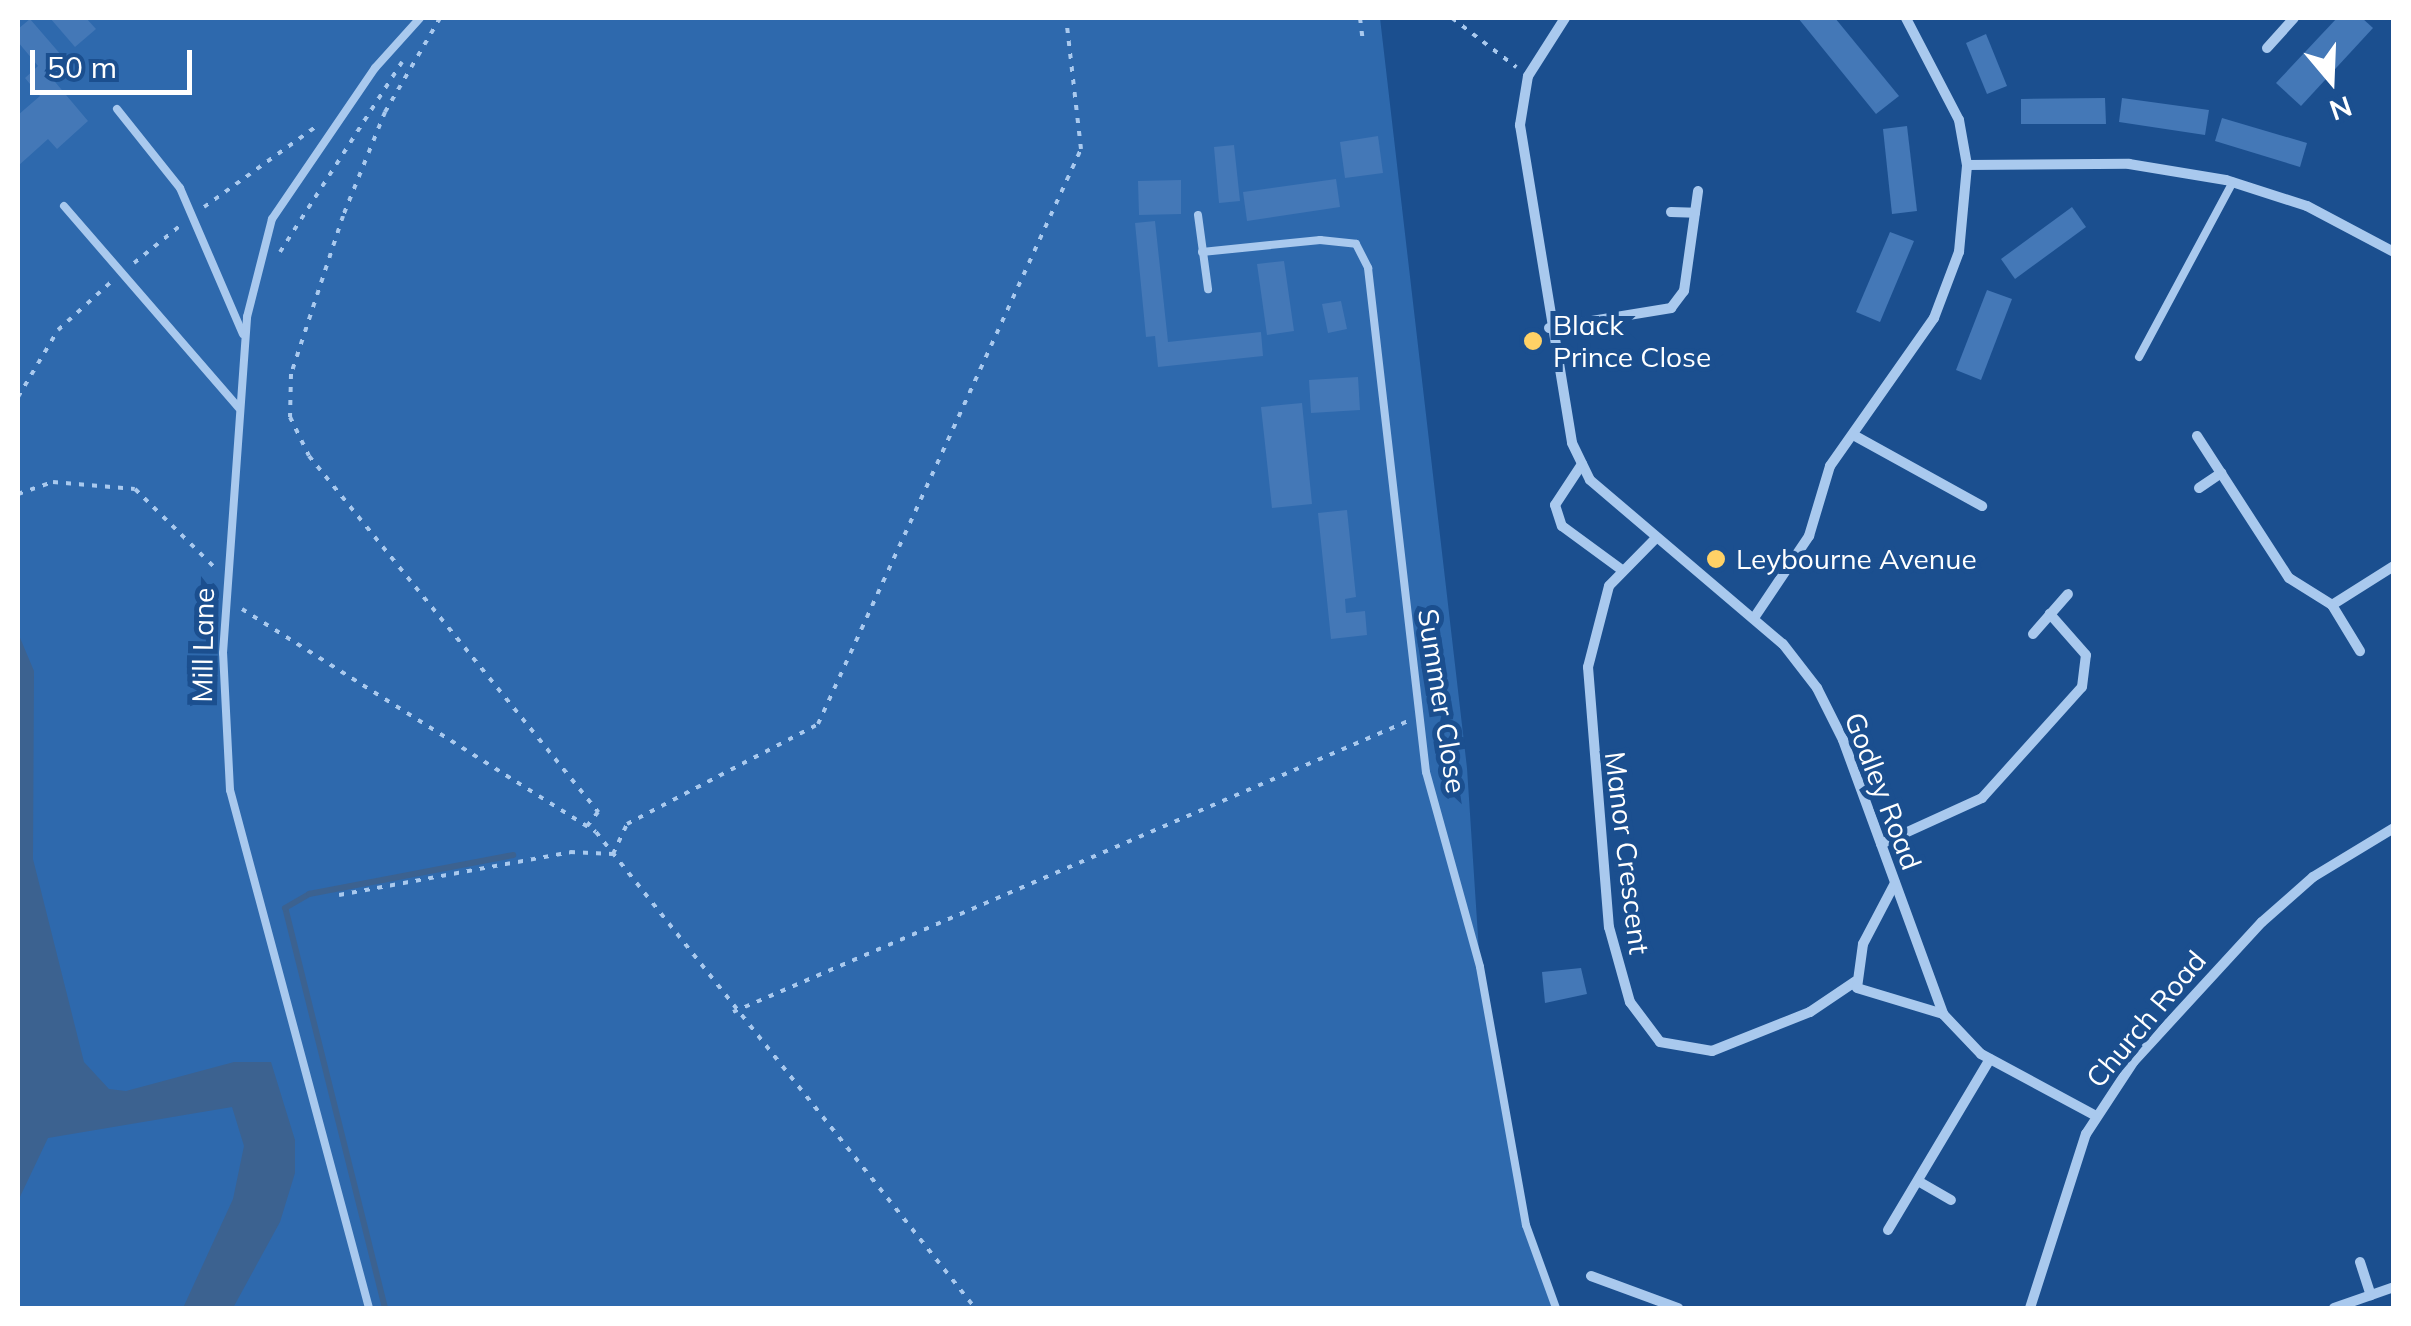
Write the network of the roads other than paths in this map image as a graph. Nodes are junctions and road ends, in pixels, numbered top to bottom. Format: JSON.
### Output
{"nodes":[{"id":1,"x":420,"y":18,"type":"edge"},
{"id":2,"x":1565,"y":18,"type":"edge"},
{"id":3,"x":1906,"y":18,"type":"edge"},
{"id":4,"x":2294,"y":18,"type":"edge"},
{"id":5,"x":2267,"y":48,"type":"dead end"},
{"id":6,"x":116,"y":109,"type":"dead end"},
{"id":7,"x":1966,"y":166,"type":"junction"},
{"id":8,"x":2233,"y":182,"type":"junction"},
{"id":9,"x":1698,"y":192,"type":"dead end"},
{"id":10,"x":64,"y":206,"type":"dead end"},
{"id":11,"x":1671,"y":212,"type":"dead end"},
{"id":12,"x":1695,"y":213,"type":"junction"},
{"id":13,"x":1198,"y":215,"type":"dead end"},
{"id":14,"x":1202,"y":252,"type":"junction"},
{"id":15,"x":2394,"y":252,"type":"edge"},
{"id":16,"x":1208,"y":290,"type":"dead end"},
{"id":17,"x":1549,"y":328,"type":"junction"},
{"id":18,"x":245,"y":338,"type":"junction"},
{"id":19,"x":2139,"y":356,"type":"dead end"},
{"id":20,"x":239,"y":408,"type":"junction"},
{"id":21,"x":2197,"y":436,"type":"dead end"},
{"id":22,"x":1857,"y":437,"type":"junction"},
{"id":23,"x":1582,"y":464,"type":"junction"},
{"id":24,"x":2221,"y":473,"type":"junction"},
{"id":25,"x":2199,"y":488,"type":"dead end"},
{"id":26,"x":1982,"y":506,"type":"dead end"},
{"id":27,"x":1656,"y":538,"type":"junction"},
{"id":28,"x":2394,"y":566,"type":"edge"},
{"id":29,"x":1622,"y":570,"type":"junction"},
{"id":30,"x":2068,"y":594,"type":"dead end"},
{"id":31,"x":2332,"y":605,"type":"junction"},
{"id":32,"x":2050,"y":614,"type":"junction"},
{"id":33,"x":1754,"y":618,"type":"junction"},
{"id":34,"x":2033,"y":634,"type":"dead end"},
{"id":35,"x":2360,"y":650,"type":"dead end"},
{"id":36,"x":2394,"y":828,"type":"edge"},
{"id":37,"x":1880,"y":844,"type":"junction"},
{"id":38,"x":1895,"y":884,"type":"junction"},
{"id":39,"x":1856,"y":981,"type":"junction"},
{"id":40,"x":1942,"y":1014,"type":"junction"},
{"id":41,"x":1990,"y":1059,"type":"junction"},
{"id":42,"x":2096,"y":1116,"type":"junction"},
{"id":43,"x":1918,"y":1181,"type":"junction"},
{"id":44,"x":1950,"y":1200,"type":"dead end"},
{"id":45,"x":1888,"y":1230,"type":"dead end"},
{"id":46,"x":2360,"y":1262,"type":"dead end"},
{"id":47,"x":1591,"y":1276,"type":"dead end"},
{"id":48,"x":2394,"y":1287,"type":"edge"},
{"id":49,"x":2371,"y":1295,"type":"junction"},
{"id":50,"x":369,"y":1308,"type":"edge"},
{"id":51,"x":1556,"y":1308,"type":"edge"},
{"id":52,"x":1678,"y":1308,"type":"edge"},
{"id":53,"x":2030,"y":1308,"type":"edge"},
{"id":54,"x":2334,"y":1308,"type":"edge"}],
"edges":[{"from":1,"to":18,"type":"lane","name":"Mill Lane"},
{"from":2,"to":17,"type":"street"},
{"from":3,"to":7,"type":"street"},
{"from":4,"to":5,"type":"street"},
{"from":6,"to":18,"type":"lane"},
{"from":7,"to":8,"type":"street"},
{"from":7,"to":22,"type":"street"},
{"from":8,"to":15,"type":"street"},
{"from":8,"to":19,"type":"lane"},
{"from":9,"to":12,"type":"street"},
{"from":10,"to":20,"type":"lane"},
{"from":11,"to":12,"type":"street"},
{"from":12,"to":17,"type":"street"},
{"from":13,"to":14,"type":"lane"},
{"from":14,"to":16,"type":"lane"},
{"from":14,"to":51,"type":"lane","name":"Summer Close"},
{"from":17,"to":23,"type":"street"},
{"from":18,"to":20,"type":"lane","name":"Mill Lane"},
{"from":20,"to":50,"type":"lane","name":"Mill Lane"},
{"from":21,"to":24,"type":"street"},
{"from":22,"to":26,"type":"street"},
{"from":22,"to":33,"type":"street"},
{"from":23,"to":27,"type":"street","name":"Godley Road"},
{"from":23,"to":29,"type":"street"},
{"from":24,"to":25,"type":"street"},
{"from":24,"to":31,"type":"street"},
{"from":27,"to":29,"type":"street","name":"Manor Crescent"},
{"from":27,"to":33,"type":"street","name":"Godley Road"},
{"from":28,"to":31,"type":"street"},
{"from":29,"to":39,"type":"street","name":"Manor Crescent"},
{"from":30,"to":32,"type":"street"},
{"from":31,"to":35,"type":"street"},
{"from":32,"to":34,"type":"street"},
{"from":32,"to":37,"type":"street"},
{"from":33,"to":37,"type":"street","name":"Godley Road"},
{"from":36,"to":42,"type":"street","name":"Church Road"},
{"from":37,"to":38,"type":"street","name":"Godley Road"},
{"from":38,"to":39,"type":"street"},
{"from":38,"to":40,"type":"street","name":"Godley Road"},
{"from":39,"to":40,"type":"street"},
{"from":40,"to":41,"type":"street","name":"Godley Road"},
{"from":41,"to":42,"type":"street","name":"Godley Road"},
{"from":41,"to":43,"type":"street"},
{"from":42,"to":53,"type":"street","name":"Church Road"},
{"from":43,"to":44,"type":"street"},
{"from":43,"to":45,"type":"street"},
{"from":46,"to":49,"type":"street"},
{"from":47,"to":52,"type":"street"},
{"from":48,"to":49,"type":"street"},
{"from":49,"to":54,"type":"street"}]}
